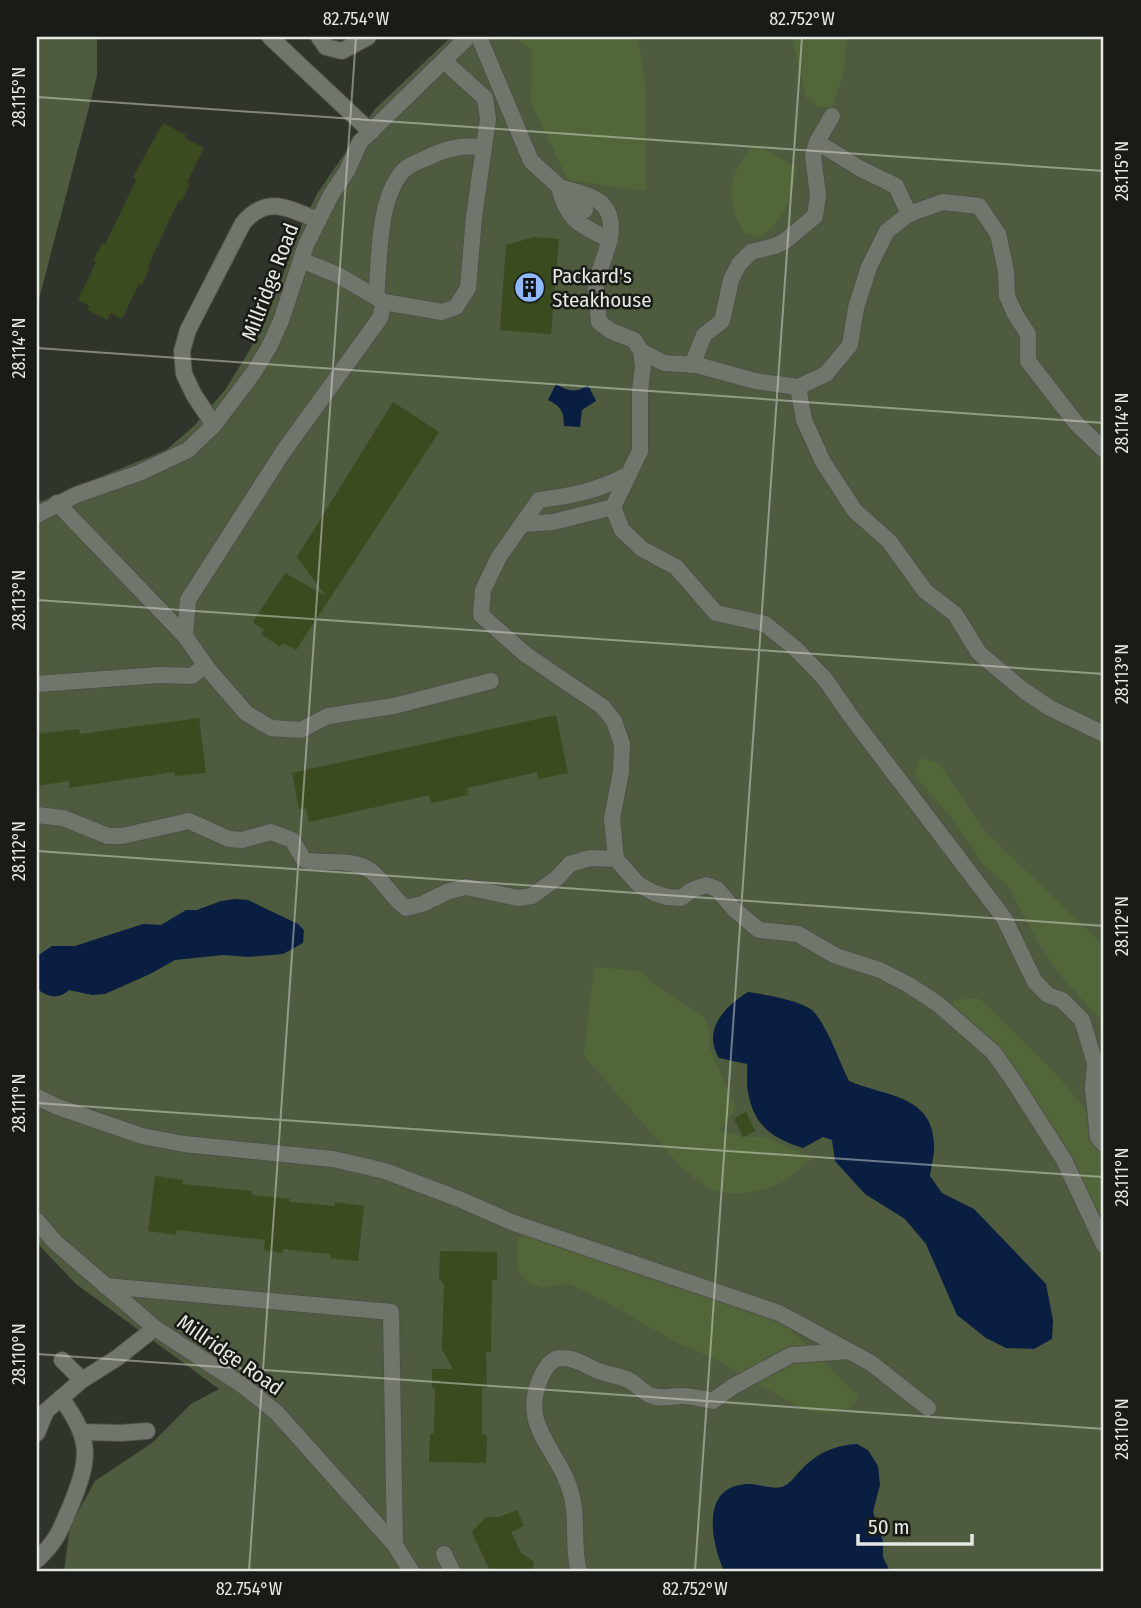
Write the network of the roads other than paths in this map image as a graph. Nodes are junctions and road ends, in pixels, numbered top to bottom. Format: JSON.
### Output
{"nodes":[{"id":1,"x":270,"y":37,"type":"edge"},
{"id":2,"x":319,"y":37,"type":"edge"},
{"id":3,"x":368,"y":37,"type":"edge"},
{"id":4,"x":468,"y":37,"type":"edge"},
{"id":5,"x":479,"y":37,"type":"edge"},
{"id":6,"x":444,"y":61,"type":"junction"},
{"id":7,"x":832,"y":116,"type":"dead end"},
{"id":8,"x":371,"y":132,"type":"junction"},
{"id":9,"x":817,"y":142,"type":"junction"},
{"id":10,"x":484,"y":148,"type":"junction"},
{"id":11,"x":559,"y":187,"type":"junction"},
{"id":12,"x":585,"y":210,"type":"dead end"},
{"id":13,"x":909,"y":215,"type":"junction"},
{"id":14,"x":317,"y":220,"type":"junction"},
{"id":15,"x":610,"y":240,"type":"junction"},
{"id":16,"x":300,"y":260,"type":"junction"},
{"id":17,"x":380,"y":299,"type":"junction"},
{"id":18,"x":641,"y":351,"type":"junction"},
{"id":19,"x":692,"y":365,"type":"junction"},
{"id":20,"x":799,"y":387,"type":"junction"},
{"id":21,"x":214,"y":425,"type":"junction"},
{"id":22,"x":1104,"y":450,"type":"edge"},
{"id":23,"x":629,"y":474,"type":"junction"},
{"id":24,"x":57,"y":503,"type":"junction"},
{"id":25,"x":613,"y":507,"type":"junction"},
{"id":26,"x":37,"y":515,"type":"edge"},
{"id":27,"x":524,"y":524,"type":"junction"},
{"id":28,"x":185,"y":636,"type":"junction"},
{"id":29,"x":205,"y":665,"type":"junction"},
{"id":30,"x":491,"y":681,"type":"dead end"},
{"id":31,"x":37,"y":684,"type":"edge"},
{"id":32,"x":1104,"y":734,"type":"edge"},
{"id":33,"x":37,"y":816,"type":"edge"},
{"id":34,"x":616,"y":859,"type":"junction"},
{"id":35,"x":37,"y":1097,"type":"edge"},
{"id":36,"x":1104,"y":1144,"type":"edge"},
{"id":37,"x":37,"y":1221,"type":"edge"},
{"id":38,"x":1104,"y":1245,"type":"edge"},
{"id":39,"x":105,"y":1286,"type":"junction"},
{"id":40,"x":155,"y":1328,"type":"junction"},
{"id":41,"x":849,"y":1351,"type":"junction"},
{"id":42,"x":62,"y":1360,"type":"dead end"},
{"id":43,"x":82,"y":1380,"type":"junction"},
{"id":44,"x":61,"y":1398,"type":"junction"},
{"id":45,"x":928,"y":1408,"type":"dead end"},
{"id":46,"x":147,"y":1430,"type":"dead end"},
{"id":47,"x":82,"y":1432,"type":"junction"},
{"id":48,"x":37,"y":1433,"type":"edge"},
{"id":49,"x":395,"y":1545,"type":"junction"},
{"id":50,"x":444,"y":1554,"type":"dead end"},
{"id":51,"x":37,"y":1560,"type":"edge"},
{"id":52,"x":411,"y":1571,"type":"edge"},
{"id":53,"x":452,"y":1571,"type":"edge"},
{"id":54,"x":579,"y":1571,"type":"edge"}],
"edges":[{"from":1,"to":8,"type":"street"},
{"from":2,"to":3,"type":"street"},
{"from":4,"to":6,"type":"street","name":"Millridge Road"},
{"from":5,"to":11,"type":"street"},
{"from":6,"to":8,"type":"street","name":"Millridge Road"},
{"from":6,"to":10,"type":"street"},
{"from":7,"to":9,"type":"street"},
{"from":8,"to":14,"type":"street","name":"Millridge Road"},
{"from":9,"to":13,"type":"street"},
{"from":9,"to":19,"type":"street"},
{"from":10,"to":17,"type":"street"},
{"from":10,"to":17,"type":"street"},
{"from":11,"to":12,"type":"street"},
{"from":11,"to":15,"type":"street"},
{"from":11,"to":15,"type":"street"},
{"from":13,"to":20,"type":"street"},
{"from":13,"to":22,"type":"street"},
{"from":14,"to":16,"type":"street","name":"Millridge Road"},
{"from":14,"to":21,"type":"street"},
{"from":15,"to":18,"type":"street"},
{"from":16,"to":17,"type":"street"},
{"from":16,"to":21,"type":"street","name":"Millridge Road"},
{"from":17,"to":28,"type":"street"},
{"from":18,"to":19,"type":"street"},
{"from":18,"to":23,"type":"street"},
{"from":19,"to":20,"type":"street"},
{"from":20,"to":32,"type":"street"},
{"from":21,"to":24,"type":"street","name":"Millridge Road"},
{"from":23,"to":25,"type":"street"},
{"from":23,"to":27,"type":"street"},
{"from":24,"to":26,"type":"street","name":"Millridge Road"},
{"from":24,"to":28,"type":"street"},
{"from":25,"to":27,"type":"street"},
{"from":25,"to":36,"type":"street"},
{"from":27,"to":34,"type":"street"},
{"from":28,"to":29,"type":"street"},
{"from":29,"to":30,"type":"street"},
{"from":29,"to":31,"type":"street"},
{"from":33,"to":34,"type":"street"},
{"from":34,"to":38,"type":"street"},
{"from":35,"to":41,"type":"street"},
{"from":37,"to":39,"type":"street","name":"Millridge Road"},
{"from":39,"to":40,"type":"street","name":"Millridge Road"},
{"from":39,"to":49,"type":"street"},
{"from":40,"to":43,"type":"street"},
{"from":40,"to":49,"type":"street","name":"Millridge Road"},
{"from":41,"to":45,"type":"street"},
{"from":41,"to":54,"type":"street"},
{"from":42,"to":43,"type":"street"},
{"from":43,"to":44,"type":"street"},
{"from":44,"to":47,"type":"street"},
{"from":44,"to":48,"type":"street"},
{"from":46,"to":47,"type":"street"},
{"from":47,"to":51,"type":"street"},
{"from":49,"to":52,"type":"street","name":"Millridge Road"},
{"from":50,"to":53,"type":"street"}]}
